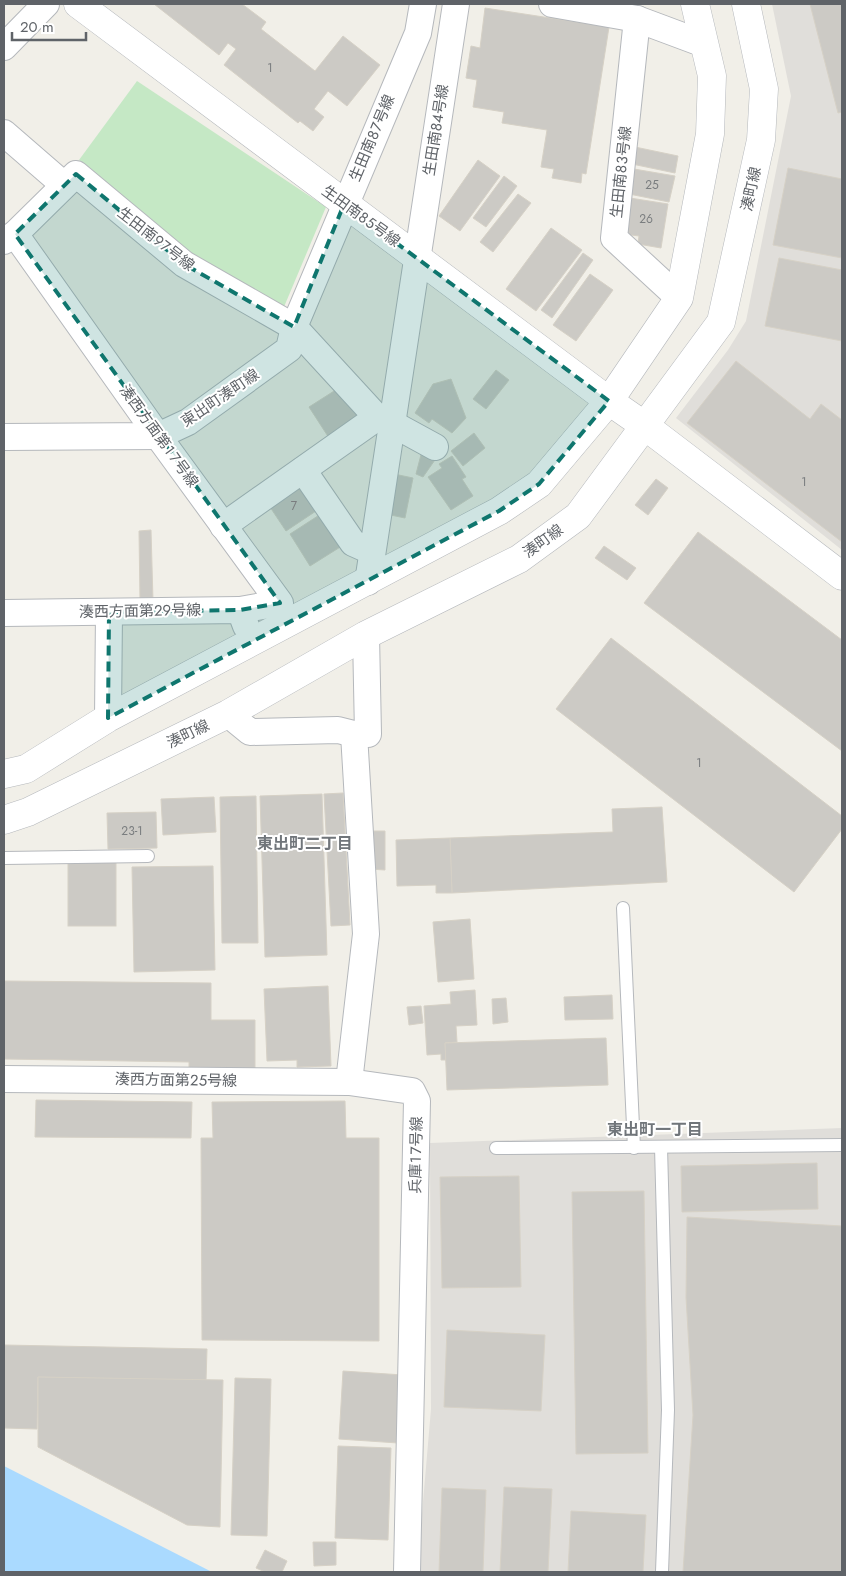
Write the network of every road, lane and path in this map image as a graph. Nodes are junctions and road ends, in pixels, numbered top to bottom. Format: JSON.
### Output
{"nodes":[{"id":1,"x":46,"y":4,"type":"edge"},
{"id":2,"x":78,"y":4,"type":"edge"},
{"id":3,"x":423,"y":4,"type":"edge"},
{"id":4,"x":456,"y":4,"type":"edge"},
{"id":5,"x":552,"y":4,"type":"edge"},
{"id":6,"x":695,"y":4,"type":"edge"},
{"id":7,"x":746,"y":4,"type":"edge"},
{"id":8,"x":637,"y":19,"type":"junction"},
{"id":9,"x":704,"y":44,"type":"junction"},
{"id":10,"x":4,"y":47,"type":"edge"},
{"id":11,"x":4,"y":133,"type":"edge"},
{"id":12,"x":70,"y":180,"type":"junction"},
{"id":13,"x":344,"y":204,"type":"junction"},
{"id":14,"x":10,"y":237,"type":"edge"},
{"id":15,"x":416,"y":257,"type":"junction"},
{"id":16,"x":679,"y":298,"type":"junction"},
{"id":17,"x":294,"y":327,"type":"junction"},
{"id":18,"x":609,"y":401,"type":"junction"},
{"id":19,"x":382,"y":418,"type":"junction"},
{"id":20,"x":645,"y":426,"type":"junction"},
{"id":21,"x":158,"y":436,"type":"junction"},
{"id":22,"x":4,"y":437,"type":"edge"},
{"id":23,"x":435,"y":447,"type":"dead end"},
{"id":24,"x":302,"y":470,"type":"junction"},
{"id":25,"x":223,"y":526,"type":"junction"},
{"id":26,"x":372,"y":550,"type":"junction"},
{"id":27,"x":842,"y":576,"type":"edge"},
{"id":28,"x":368,"y":582,"type":"junction"},
{"id":29,"x":240,"y":610,"type":"junction"},
{"id":30,"x":109,"y":612,"type":"junction"},
{"id":31,"x":4,"y":613,"type":"edge"},
{"id":32,"x":366,"y":636,"type":"junction"},
{"id":33,"x":252,"y":643,"type":"junction"},
{"id":34,"x":228,"y":714,"type":"junction"},
{"id":35,"x":108,"y":718,"type":"junction"},
{"id":36,"x":354,"y":734,"type":"junction"},
{"id":37,"x":4,"y":774,"type":"edge"},
{"id":38,"x":4,"y":820,"type":"edge"},
{"id":39,"x":148,"y":856,"type":"dead end"},
{"id":40,"x":4,"y":858,"type":"edge"},
{"id":41,"x":622,"y":908,"type":"dead end"},
{"id":42,"x":4,"y":1078,"type":"edge"},
{"id":43,"x":349,"y":1082,"type":"junction"},
{"id":44,"x":842,"y":1145,"type":"edge"},
{"id":45,"x":661,"y":1147,"type":"junction"},
{"id":46,"x":496,"y":1148,"type":"dead end"},
{"id":47,"x":634,"y":1148,"type":"junction"},
{"id":48,"x":407,"y":1572,"type":"edge"},
{"id":49,"x":662,"y":1572,"type":"edge"}],
"edges":[{"from":1,"to":10,"type":"street"},
{"from":2,"to":13,"type":"street","name":"生田南８５号線"},
{"from":3,"to":13,"type":"street","name":"生田南８７号線"},
{"from":4,"to":15,"type":"street","name":"生田南８４号線"},
{"from":5,"to":8,"type":"street"},
{"from":6,"to":9,"type":"street"},
{"from":7,"to":20,"type":"street","name":"湊町線"},
{"from":8,"to":9,"type":"street"},
{"from":8,"to":16,"type":"street","name":"生田南８３号線"},
{"from":9,"to":16,"type":"street"},
{"from":11,"to":12,"type":"street","name":"生田南９７号線"},
{"from":12,"to":14,"type":"street"},
{"from":12,"to":17,"type":"street","name":"生田南９７号線"},
{"from":13,"to":15,"type":"street","name":"生田南８５号線"},
{"from":13,"to":17,"type":"street","name":"生田南８７号線"},
{"from":14,"to":21,"type":"street","name":"湊西方面第１７号線"},
{"from":15,"to":18,"type":"street","name":"生田南８５号線"},
{"from":15,"to":19,"type":"street","name":"生田南８４号線"},
{"from":16,"to":18,"type":"street"},
{"from":17,"to":19,"type":"street","name":"生田南９７号線"},
{"from":17,"to":21,"type":"street","name":"東出町湊町線"},
{"from":18,"to":20,"type":"street","name":"生田南８５号線"},
{"from":18,"to":28,"type":"street"},
{"from":19,"to":23,"type":"street","name":"生田南９７号線"},
{"from":19,"to":24,"type":"street"},
{"from":19,"to":26,"type":"street","name":"生田南８４号線"},
{"from":20,"to":27,"type":"street","name":"生田南８５号線"},
{"from":20,"to":32,"type":"street","name":"湊町線"},
{"from":21,"to":22,"type":"street","name":"東出町湊町線"},
{"from":21,"to":25,"type":"street","name":"湊西方面第１７号線"},
{"from":24,"to":25,"type":"street"},
{"from":24,"to":26,"type":"street"},
{"from":25,"to":29,"type":"street","name":"湊西方面第１７号線"},
{"from":26,"to":28,"type":"street","name":"生田南８４号線"},
{"from":28,"to":33,"type":"street"},
{"from":29,"to":30,"type":"street","name":"湊西方面第２９号線"},
{"from":29,"to":33,"type":"street"},
{"from":30,"to":31,"type":"street","name":"湊西方面第２９号線"},
{"from":30,"to":35,"type":"street"},
{"from":32,"to":34,"type":"street","name":"湊町線"},
{"from":32,"to":36,"type":"street"},
{"from":33,"to":35,"type":"street"},
{"from":34,"to":36,"type":"street"},
{"from":34,"to":38,"type":"street","name":"湊町線"},
{"from":35,"to":37,"type":"street"},
{"from":36,"to":43,"type":"street"},
{"from":39,"to":40,"type":"lane"},
{"from":41,"to":47,"type":"lane"},
{"from":42,"to":43,"type":"street","name":"湊西方面第２５号線"},
{"from":43,"to":48,"type":"street","name":"兵庫１７号線"},
{"from":44,"to":45,"type":"lane"},
{"from":45,"to":47,"type":"lane"},
{"from":45,"to":49,"type":"lane"},
{"from":46,"to":47,"type":"lane"}]}
